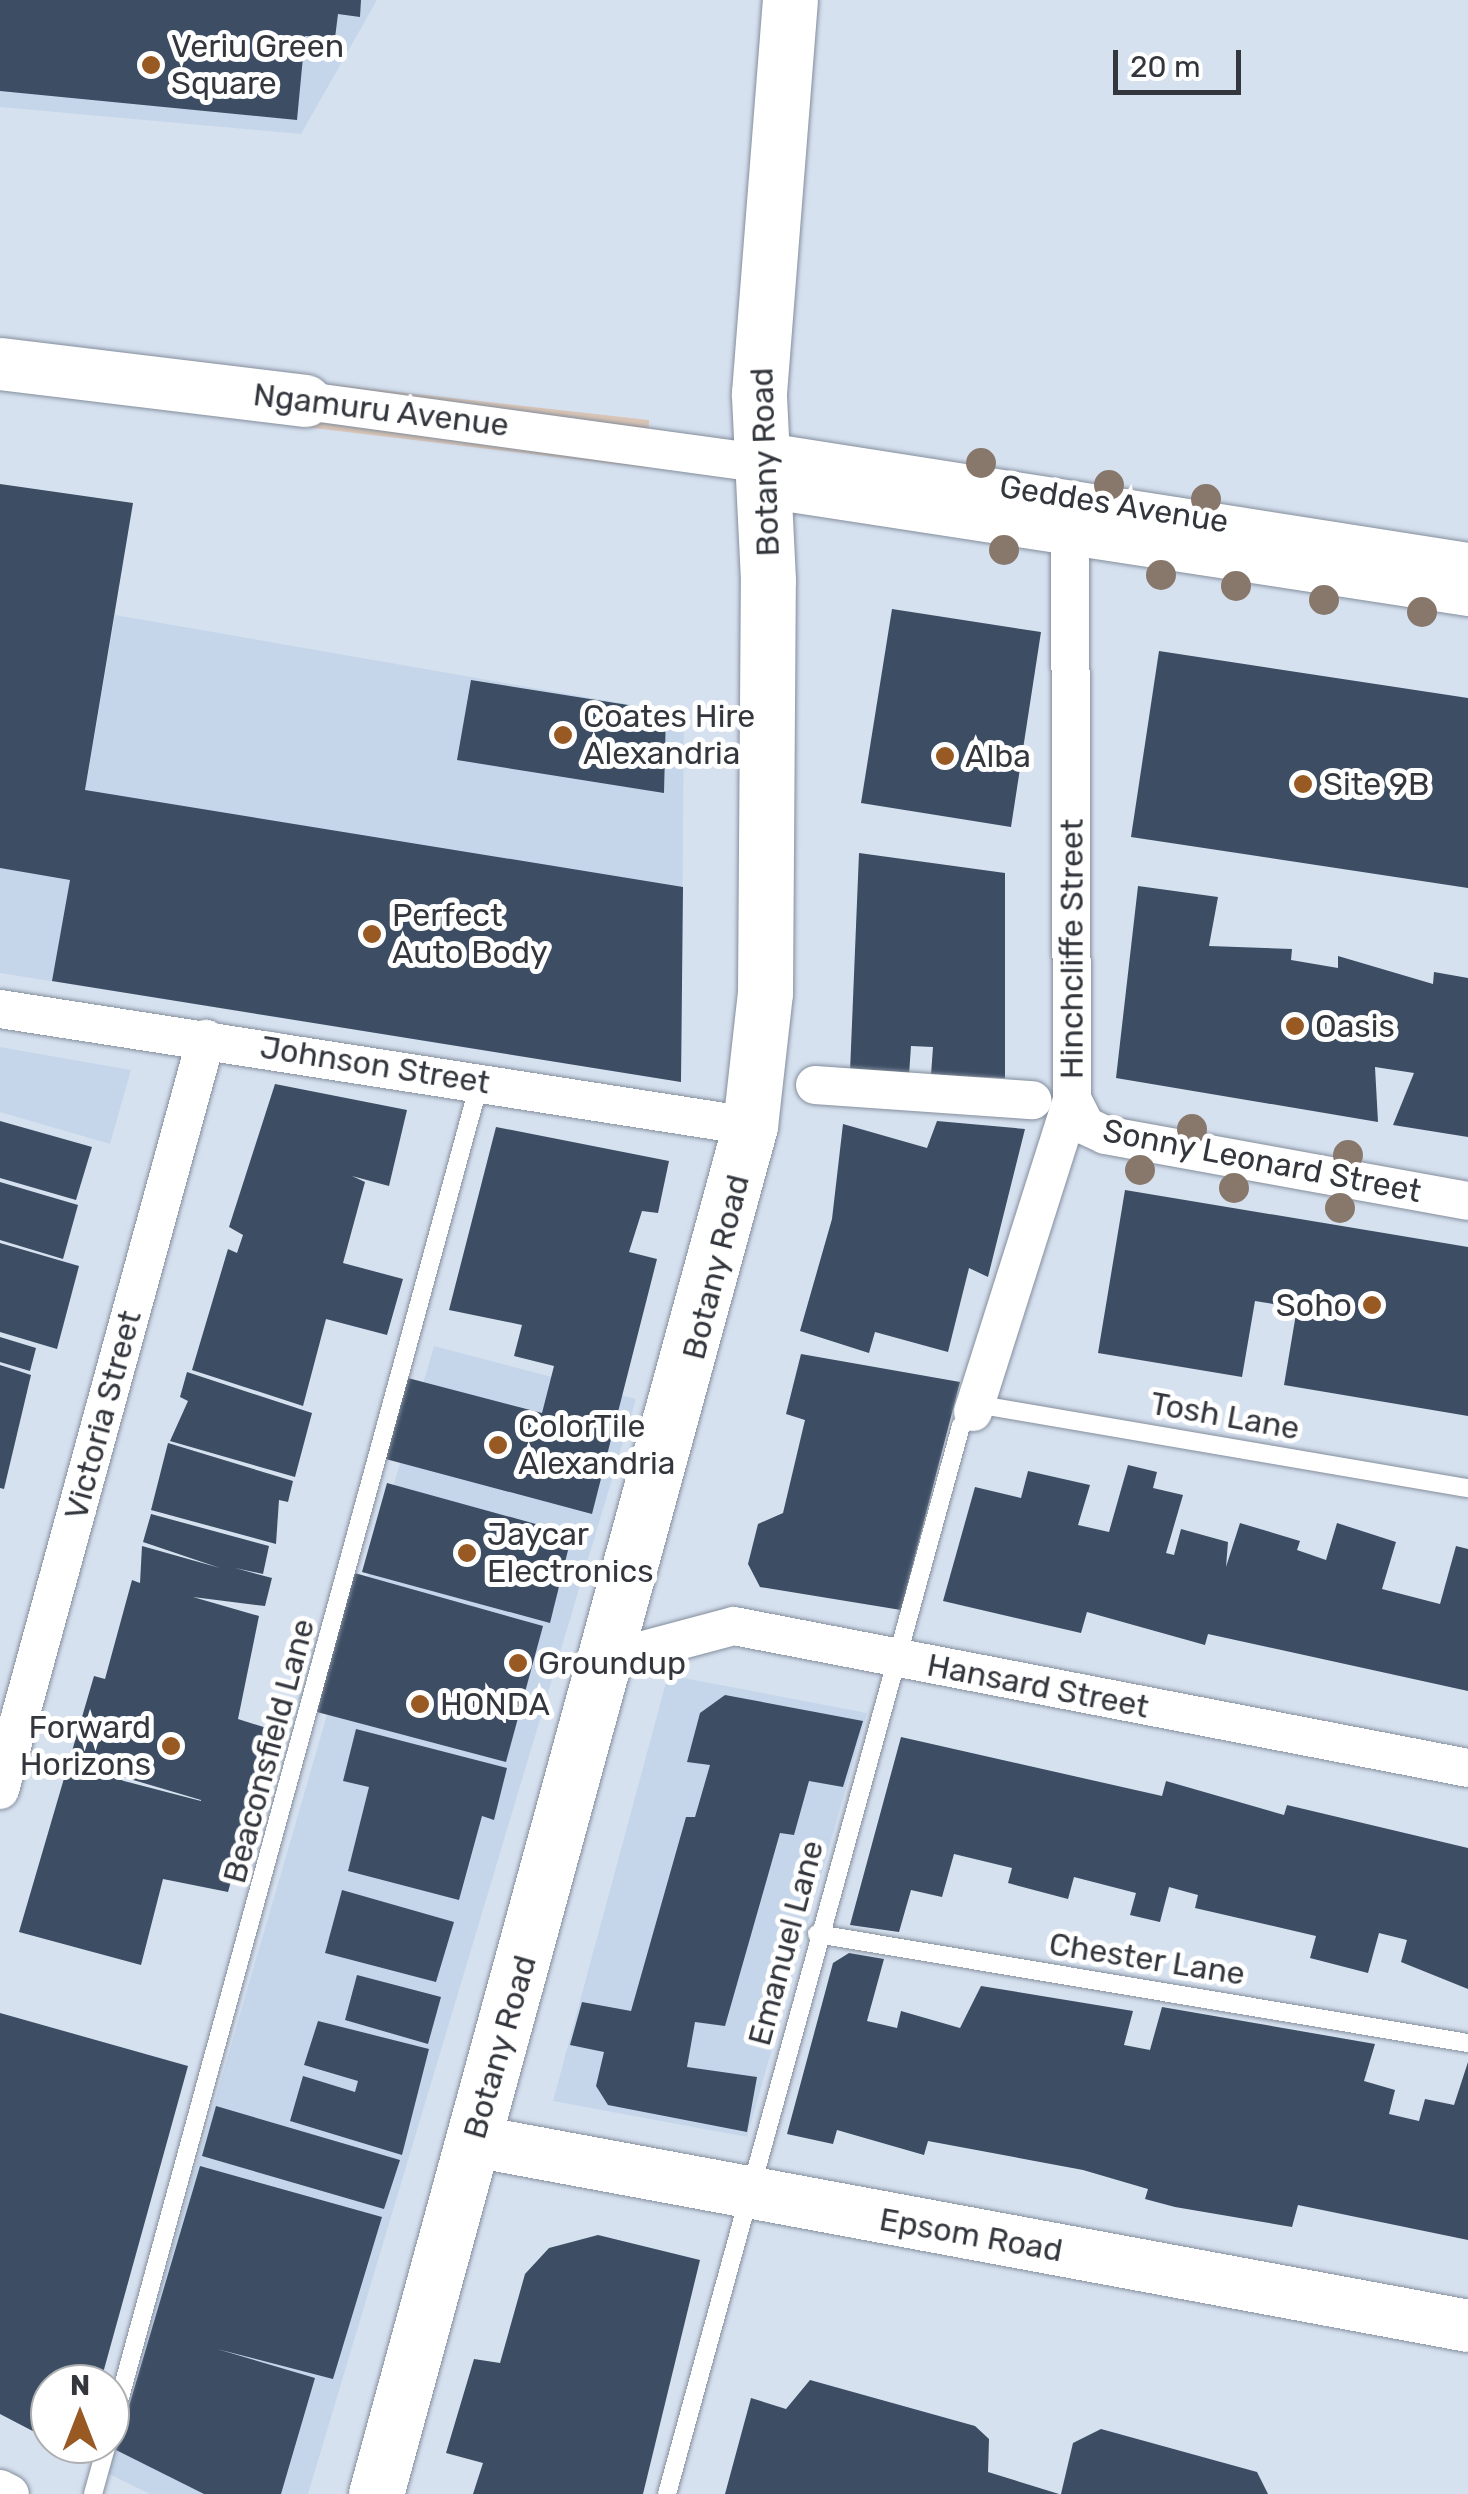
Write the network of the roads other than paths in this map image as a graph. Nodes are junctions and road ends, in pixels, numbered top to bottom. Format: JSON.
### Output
{"nodes":[{"id":1,"x":790,"y":0,"type":"edge"},
{"id":2,"x":0,"y":364,"type":"edge"},
{"id":3,"x":306,"y":401,"type":"joint"},
{"id":4,"x":762,"y":468,"type":"junction"},
{"id":5,"x":1070,"y":530,"type":"junction"},
{"id":6,"x":1468,"y":562,"type":"edge"},
{"id":7,"x":1468,"y":597,"type":"edge"},
{"id":8,"x":0,"y":1008,"type":"edge"},
{"id":9,"x":206,"y":1040,"type":"junction"},
{"id":10,"x":480,"y":1080,"type":"junction"},
{"id":11,"x":815,"y":1085,"type":"dead end"},
{"id":12,"x":1072,"y":1099,"type":"junction"},
{"id":13,"x":1032,"y":1100,"type":"dead end"},
{"id":14,"x":750,"y":1126,"type":"junction"},
{"id":15,"x":1468,"y":1201,"type":"edge"},
{"id":16,"x":973,"y":1412,"type":"junction"},
{"id":17,"x":1468,"y":1488,"type":"edge"},
{"id":18,"x":610,"y":1660,"type":"junction"},
{"id":19,"x":900,"y":1660,"type":"junction"},
{"id":20,"x":1468,"y":1768,"type":"edge"},
{"id":21,"x":0,"y":1790,"type":"edge"},
{"id":22,"x":817,"y":1934,"type":"junction"},
{"id":23,"x":1468,"y":2043,"type":"edge"},
{"id":24,"x":474,"y":2141,"type":"junction"},
{"id":25,"x":752,"y":2194,"type":"junction"},
{"id":26,"x":1468,"y":2326,"type":"edge"},
{"id":27,"x":129,"y":2364,"type":"edge"},
{"id":28,"x":101,"y":2464,"type":"edge"},
{"id":29,"x":0,"y":2489,"type":"edge"},
{"id":30,"x":10,"y":2494,"type":"edge"},
{"id":31,"x":92,"y":2494,"type":"edge"},
{"id":32,"x":376,"y":2494,"type":"edge"},
{"id":33,"x":667,"y":2494,"type":"edge"}],
"edges":[{"from":1,"to":4,"type":"main road","name":"Botany Road"},
{"from":2,"to":3,"type":"street","name":"Ngamuru Avenue"},
{"from":3,"to":4,"type":"street","name":"Ngamuru Avenue"},
{"from":4,"to":5,"type":"street","name":"Geddes Avenue"},
{"from":4,"to":6,"type":"street","name":"Geddes Avenue"},
{"from":4,"to":14,"type":"main road","name":"Botany Road"},
{"from":5,"to":7,"type":"street","name":"Geddes Avenue"},
{"from":5,"to":12,"type":"street","name":"Hinchcliffe Street"},
{"from":8,"to":9,"type":"street","name":"Johnson Street"},
{"from":9,"to":10,"type":"street","name":"Johnson Street"},
{"from":9,"to":21,"type":"street","name":"Victoria Street"},
{"from":10,"to":14,"type":"street","name":"Johnson Street"},
{"from":10,"to":27,"type":"lane","name":"Beaconsfield Lane"},
{"from":11,"to":13,"type":"street"},
{"from":12,"to":15,"type":"street","name":"Sonny Leonard Street"},
{"from":12,"to":16,"type":"street","name":"Hinchcliffe Street"},
{"from":14,"to":18,"type":"main road","name":"Botany Road"},
{"from":16,"to":17,"type":"lane","name":"Tosh Lane"},
{"from":16,"to":19,"type":"lane","name":"Emanuel Lane"},
{"from":18,"to":19,"type":"street","name":"Hansard Street"},
{"from":18,"to":24,"type":"main road","name":"Botany Road"},
{"from":19,"to":20,"type":"street","name":"Hansard Street"},
{"from":19,"to":22,"type":"lane","name":"Emanuel Lane"},
{"from":22,"to":23,"type":"lane","name":"Chester Lane"},
{"from":22,"to":25,"type":"lane","name":"Emanuel Lane"},
{"from":24,"to":25,"type":"street","name":"Epsom Road"},
{"from":24,"to":32,"type":"main road","name":"Botany Road"},
{"from":25,"to":26,"type":"street","name":"Epsom Road"},
{"from":25,"to":33,"type":"lane","name":"Emanuel Lane"},
{"from":28,"to":31,"type":"lane"},
{"from":29,"to":30,"type":"street"}]}
